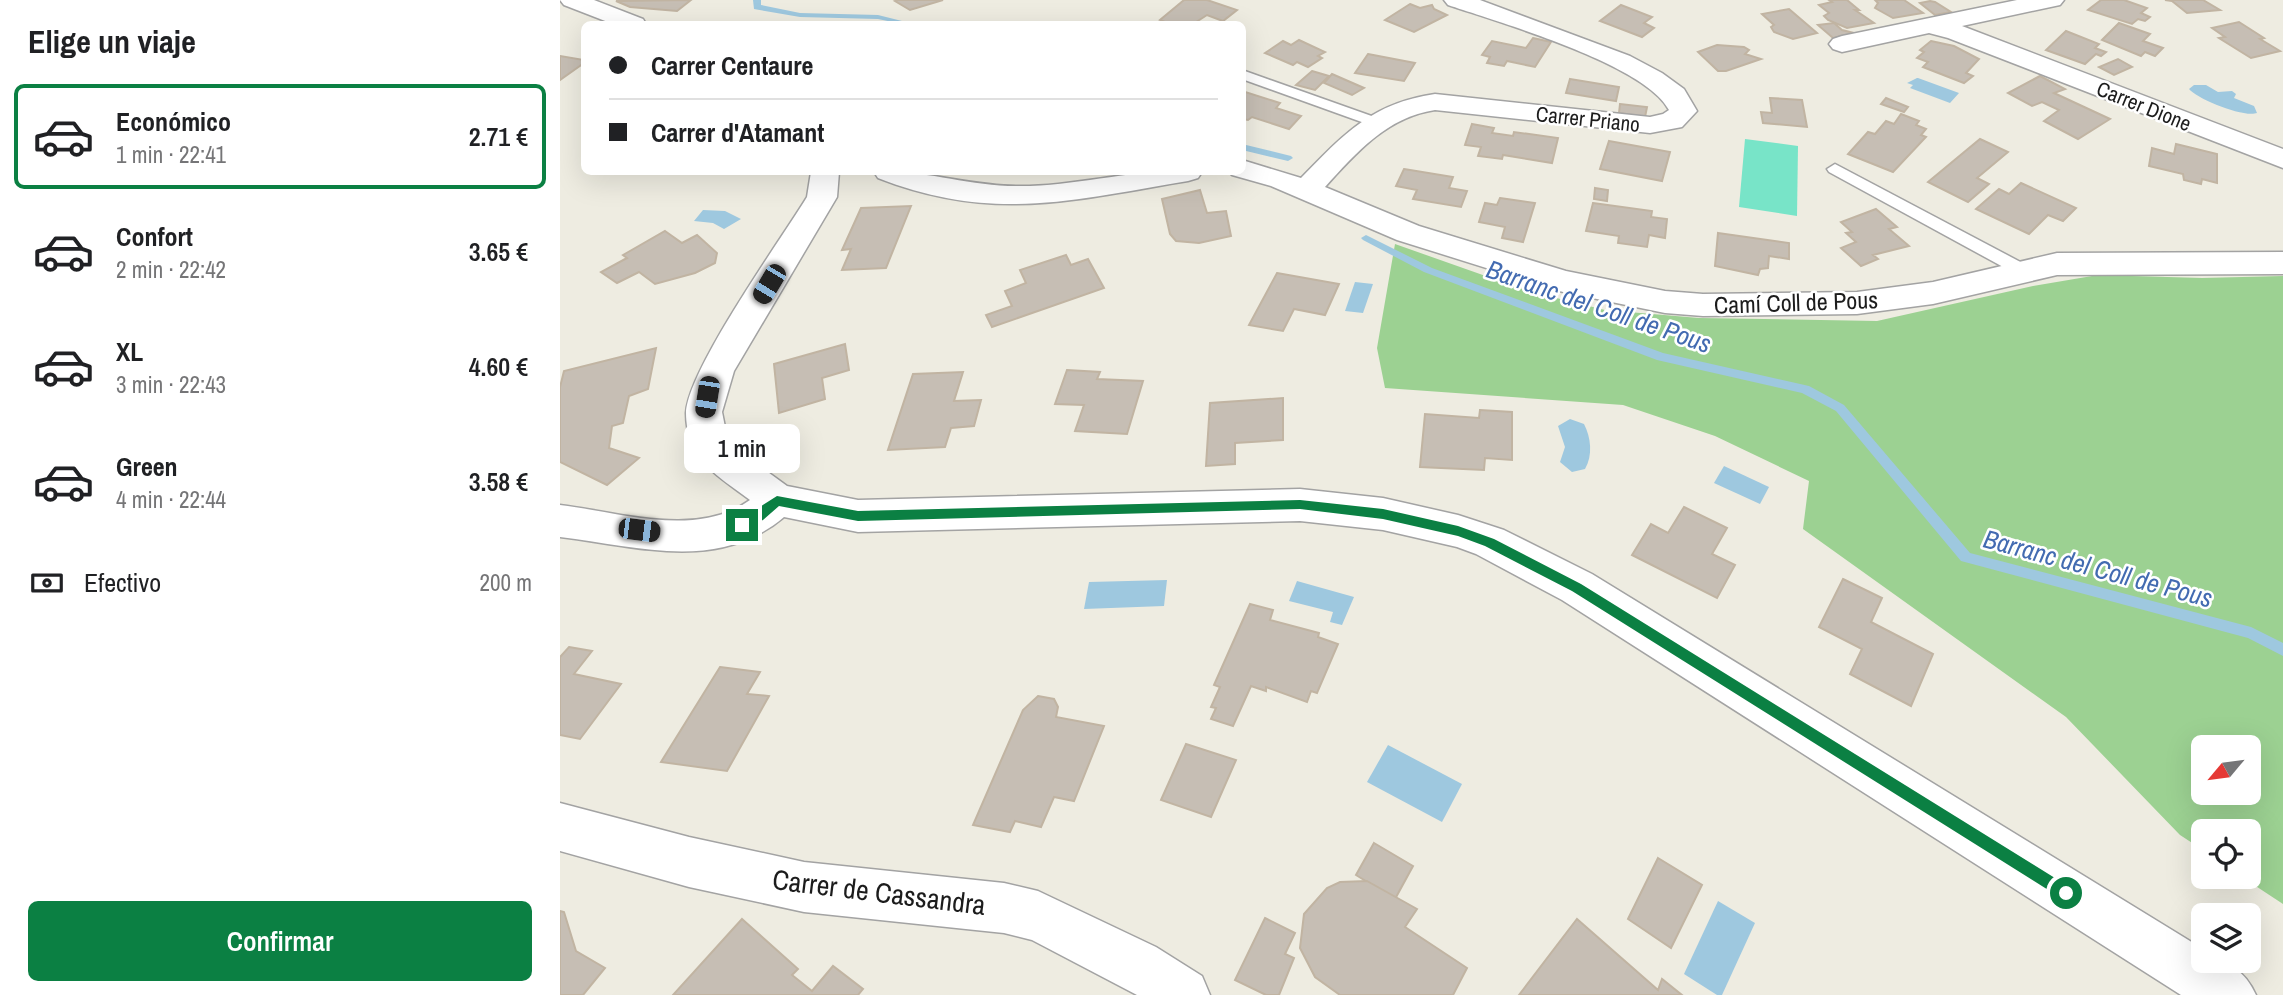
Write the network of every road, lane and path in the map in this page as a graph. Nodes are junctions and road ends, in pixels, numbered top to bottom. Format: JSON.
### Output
{"nodes":[{"id":1,"x":572,"y":0,"type":"edge"},
{"id":2,"x":1457,"y":0,"type":"edge"},
{"id":3,"x":2052,"y":0,"type":"edge"},
{"id":4,"x":2067,"y":0,"type":"edge"},
{"id":5,"x":626,"y":21,"type":"edge"},
{"id":6,"x":1925,"y":25,"type":"junction"},
{"id":7,"x":1842,"y":44,"type":"dead end"},
{"id":8,"x":2005,"y":50,"type":"junction"},
{"id":9,"x":1246,"y":75,"type":"edge"},
{"id":10,"x":1375,"y":122,"type":"junction"},
{"id":11,"x":2283,"y":159,"type":"edge"},
{"id":12,"x":1835,"y":169,"type":"dead end"},
{"id":13,"x":1246,"y":170,"type":"edge"},
{"id":14,"x":825,"y":175,"type":"edge"},
{"id":15,"x":898,"y":175,"type":"edge"},
{"id":16,"x":1171,"y":175,"type":"edge"},
{"id":17,"x":1304,"y":191,"type":"junction"},
{"id":18,"x":2283,"y":263,"type":"edge"},
{"id":19,"x":2022,"y":270,"type":"junction"},
{"id":20,"x":777,"y":500,"type":"junction"},
{"id":21,"x":560,"y":521,"type":"edge"},
{"id":22,"x":560,"y":827,"type":"edge"},
{"id":23,"x":1183,"y":995,"type":"edge"},
{"id":24,"x":2229,"y":995,"type":"edge"}],
"edges":[{"from":1,"to":5,"type":"street"},
{"from":2,"to":10,"type":"street","name":"Carrer Priano"},
{"from":3,"to":6,"type":"street","name":"Carrer Dione"},
{"from":4,"to":8,"type":"street"},
{"from":6,"to":7,"type":"street","name":"Carrer Dione"},
{"from":6,"to":8,"type":"street","name":"Carrer Dione"},
{"from":8,"to":11,"type":"street","name":"Carrer Dione"},
{"from":9,"to":10,"type":"lane"},
{"from":10,"to":17,"type":"street","name":"Carrer Priano"},
{"from":12,"to":19,"type":"lane"},
{"from":13,"to":17,"type":"street","name":"Camí Coll de Pous"},
{"from":14,"to":20,"type":"street"},
{"from":15,"to":16,"type":"street"},
{"from":17,"to":19,"type":"street","name":"Camí Coll de Pous"},
{"from":18,"to":19,"type":"street","name":"Camí Coll de Pous"},
{"from":20,"to":21,"type":"street"},
{"from":20,"to":24,"type":"street"},
{"from":22,"to":23,"type":"street","name":"Carrer de Cassandra"}]}
